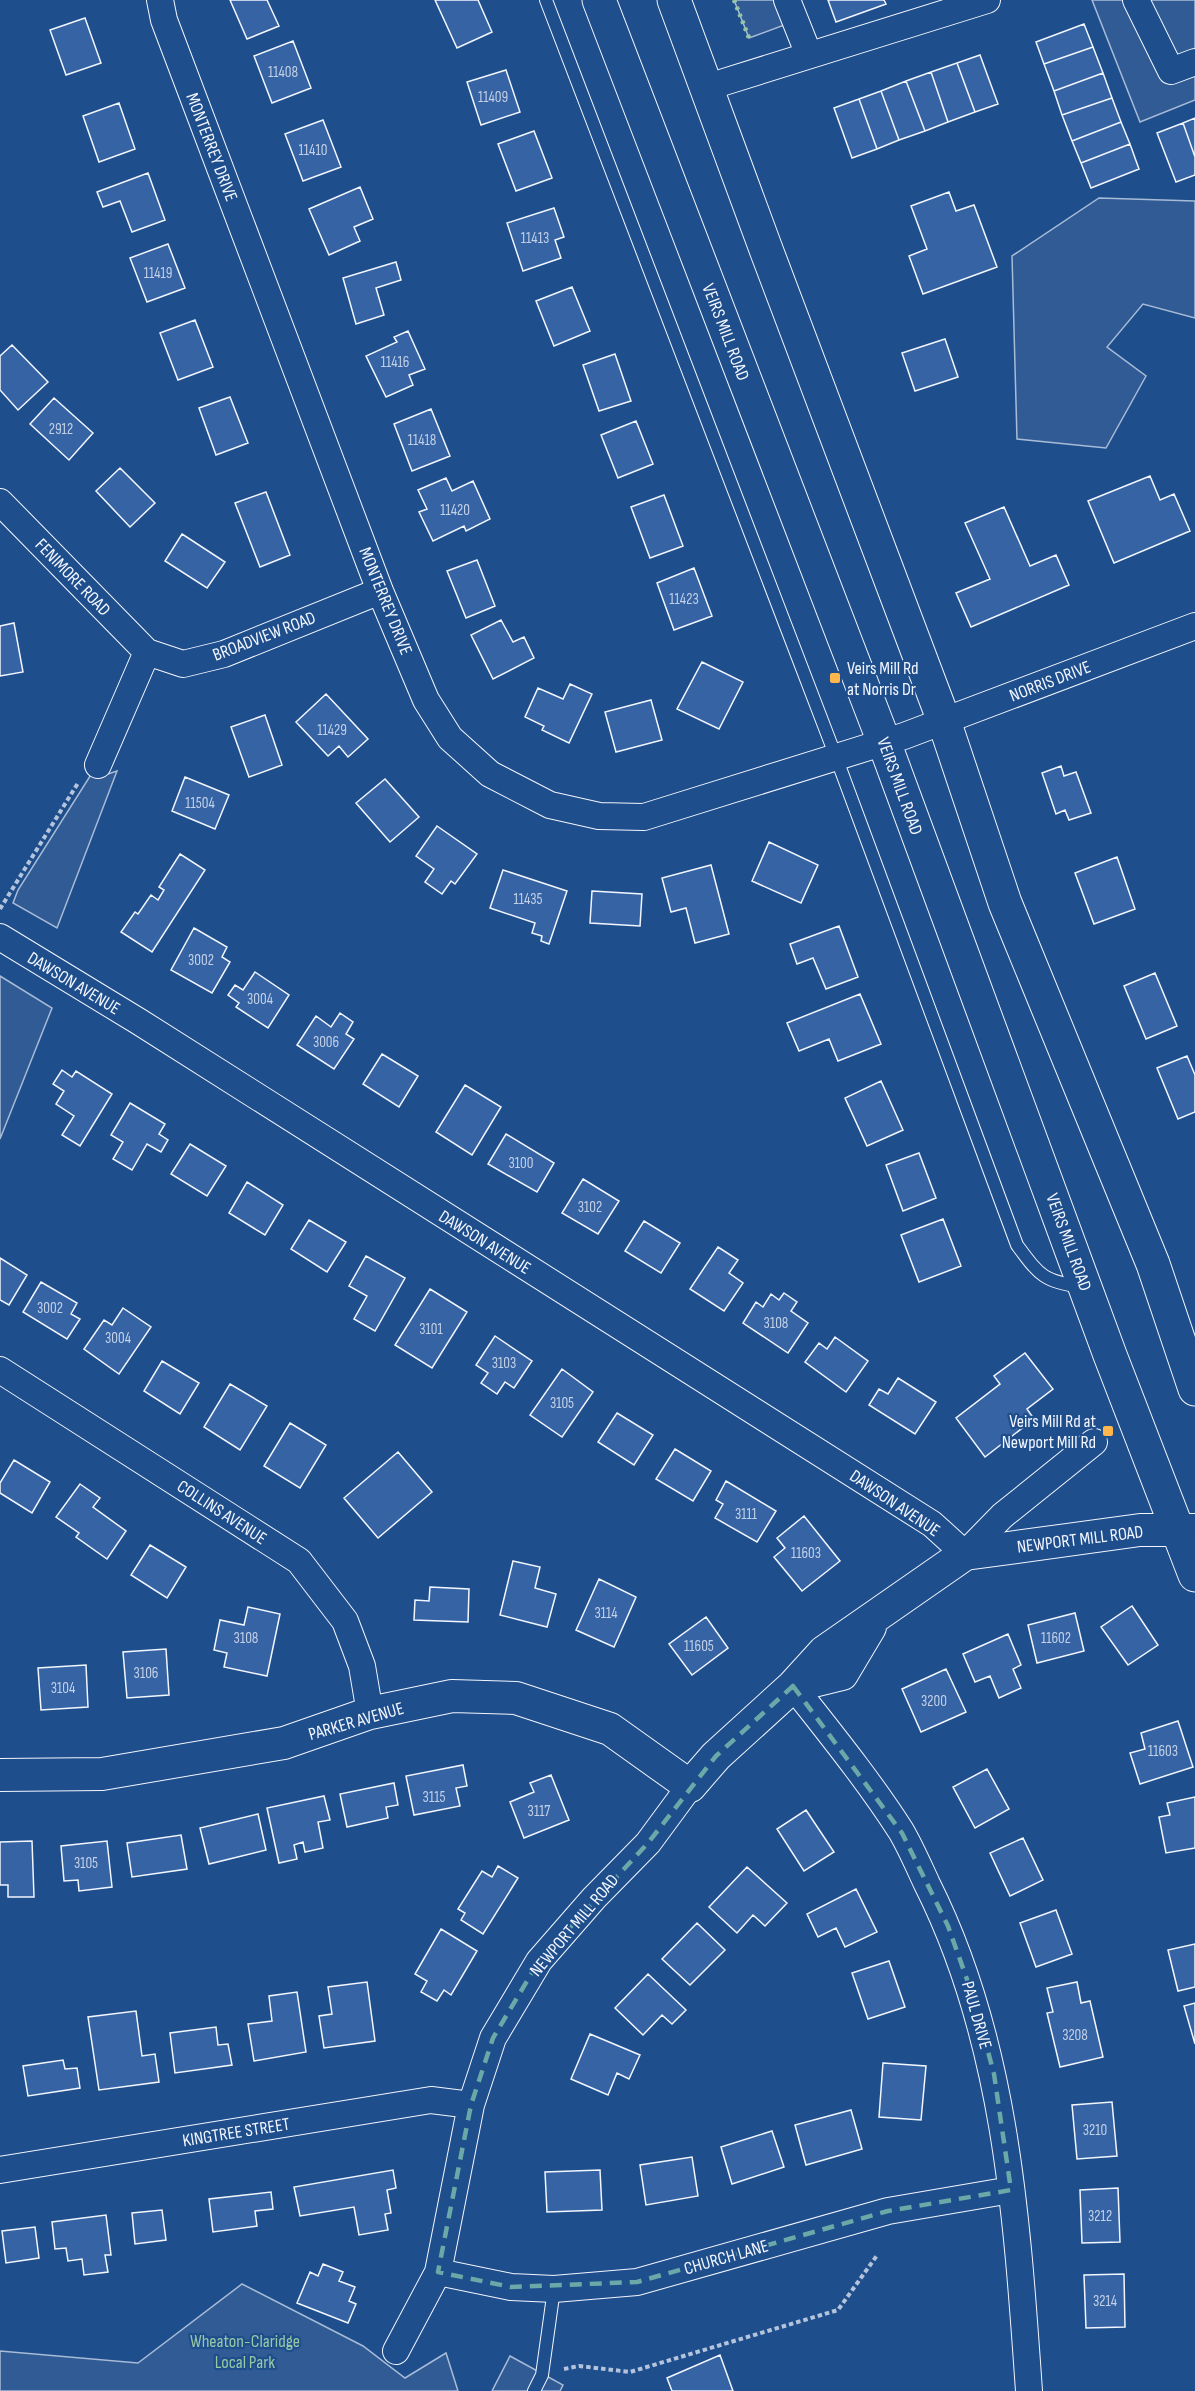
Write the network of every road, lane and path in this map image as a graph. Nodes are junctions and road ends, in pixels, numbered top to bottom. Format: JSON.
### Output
{"nodes":[{"id":1,"x":160,"y":0,"type":"edge"},
{"id":2,"x":546,"y":0,"type":"edge"},
{"id":3,"x":599,"y":0,"type":"edge"},
{"id":4,"x":674,"y":0,"type":"edge"},
{"id":5,"x":787,"y":0,"type":"edge"},
{"id":6,"x":987,"y":0,"type":"edge"},
{"id":7,"x":1136,"y":0,"type":"edge"},
{"id":8,"x":809,"y":56,"type":"junction"},
{"id":9,"x":1195,"y":62,"type":"edge"},
{"id":10,"x":708,"y":87,"type":"junction"},
{"id":11,"x":0,"y":502,"type":"edge"},
{"id":12,"x":380,"y":591,"type":"junction"},
{"id":13,"x":1195,"y":626,"type":"edge"},
{"id":14,"x":147,"y":652,"type":"junction"},
{"id":15,"x":944,"y":721,"type":"junction"},
{"id":16,"x":894,"y":739,"type":"junction"},
{"id":17,"x":836,"y":757,"type":"junction"},
{"id":18,"x":98,"y":765,"type":"joint"},
{"id":19,"x":0,"y":909,"type":"edge"},
{"id":20,"x":0,"y":937,"type":"edge"},
{"id":21,"x":1086,"y":1287,"type":"junction"},
{"id":22,"x":0,"y":1370,"type":"edge"},
{"id":23,"x":1195,"y":1389,"type":"edge"},
{"id":24,"x":1094,"y":1442,"type":"dead end"},
{"id":25,"x":1186,"y":1530,"type":"edge"},
{"id":26,"x":965,"y":1554,"type":"junction"},
{"id":27,"x":1195,"y":1575,"type":"edge"},
{"id":28,"x":793,"y":1686,"type":"junction"},
{"id":29,"x":370,"y":1713,"type":"junction"},
{"id":30,"x":0,"y":1775,"type":"edge"},
{"id":31,"x":690,"y":1786,"type":"junction"},
{"id":32,"x":471,"y":2105,"type":"junction"},
{"id":33,"x":0,"y":2170,"type":"edge"},
{"id":34,"x":1011,"y":2190,"type":"junction"},
{"id":35,"x":878,"y":2254,"type":"dead end"},
{"id":36,"x":438,"y":2272,"type":"junction"},
{"id":37,"x":554,"y":2289,"type":"junction"},
{"id":38,"x":396,"y":2351,"type":"dead end"},
{"id":39,"x":542,"y":2375,"type":"junction"},
{"id":40,"x":534,"y":2391,"type":"edge"},
{"id":41,"x":1029,"y":2391,"type":"edge"}],
"edges":[{"from":1,"to":12,"type":"street","name":"MONTERREY DRIVE"},
{"from":2,"to":17,"type":"lane"},
{"from":3,"to":16,"type":"main road","name":"VEIRS MILL ROAD"},
{"from":4,"to":10,"type":"main road"},
{"from":5,"to":8,"type":"street"},
{"from":6,"to":8,"type":"street"},
{"from":7,"to":9,"type":"street"},
{"from":8,"to":10,"type":"street"},
{"from":10,"to":15,"type":"main road"},
{"from":11,"to":14,"type":"street","name":"FENIMORE ROAD"},
{"from":12,"to":14,"type":"street","name":"BROADVIEW ROAD"},
{"from":12,"to":17,"type":"street","name":"MONTERREY DRIVE"},
{"from":13,"to":15,"type":"street","name":"NORRIS DRIVE"},
{"from":14,"to":18,"type":"street"},
{"from":15,"to":16,"type":"street","name":"NORRIS DRIVE"},
{"from":15,"to":23,"type":"main road"},
{"from":16,"to":17,"type":"street","name":"MONTERREY DRIVE"},
{"from":16,"to":21,"type":"main road","name":"VEIRS MILL ROAD"},
{"from":17,"to":21,"type":"lane"},
{"from":18,"to":19,"type":"path"},
{"from":20,"to":26,"type":"street","name":"DAWSON AVENUE"},
{"from":21,"to":25,"type":"main road","name":"VEIRS MILL ROAD"},
{"from":22,"to":29,"type":"street","name":"COLLINS AVENUE"},
{"from":24,"to":26,"type":"street","name":"NEWPORT MILL ROAD"},
{"from":25,"to":26,"type":"street","name":"NEWPORT MILL ROAD"},
{"from":25,"to":27,"type":"main road","name":"VEIRS MILL ROAD"},
{"from":26,"to":28,"type":"street","name":"NEWPORT MILL ROAD"},
{"from":28,"to":31,"type":"street","name":"NEWPORT MILL ROAD"},
{"from":28,"to":34,"type":"street","name":"PAUL DRIVE"},
{"from":29,"to":30,"type":"street","name":"PARKER AVENUE"},
{"from":29,"to":31,"type":"street","name":"PARKER AVENUE"},
{"from":31,"to":32,"type":"street","name":"NEWPORT MILL ROAD"},
{"from":32,"to":33,"type":"street","name":"KINGTREE STREET"},
{"from":32,"to":36,"type":"street","name":"NEWPORT MILL ROAD"},
{"from":34,"to":37,"type":"street","name":"CHURCH LANE"},
{"from":34,"to":41,"type":"street","name":"PAUL DRIVE"},
{"from":35,"to":39,"type":"path"},
{"from":36,"to":37,"type":"street","name":"CHURCH LANE"},
{"from":36,"to":38,"type":"street","name":"NEWPORT MILL ROAD"},
{"from":37,"to":39,"type":"lane"},
{"from":39,"to":40,"type":"lane"}]}
